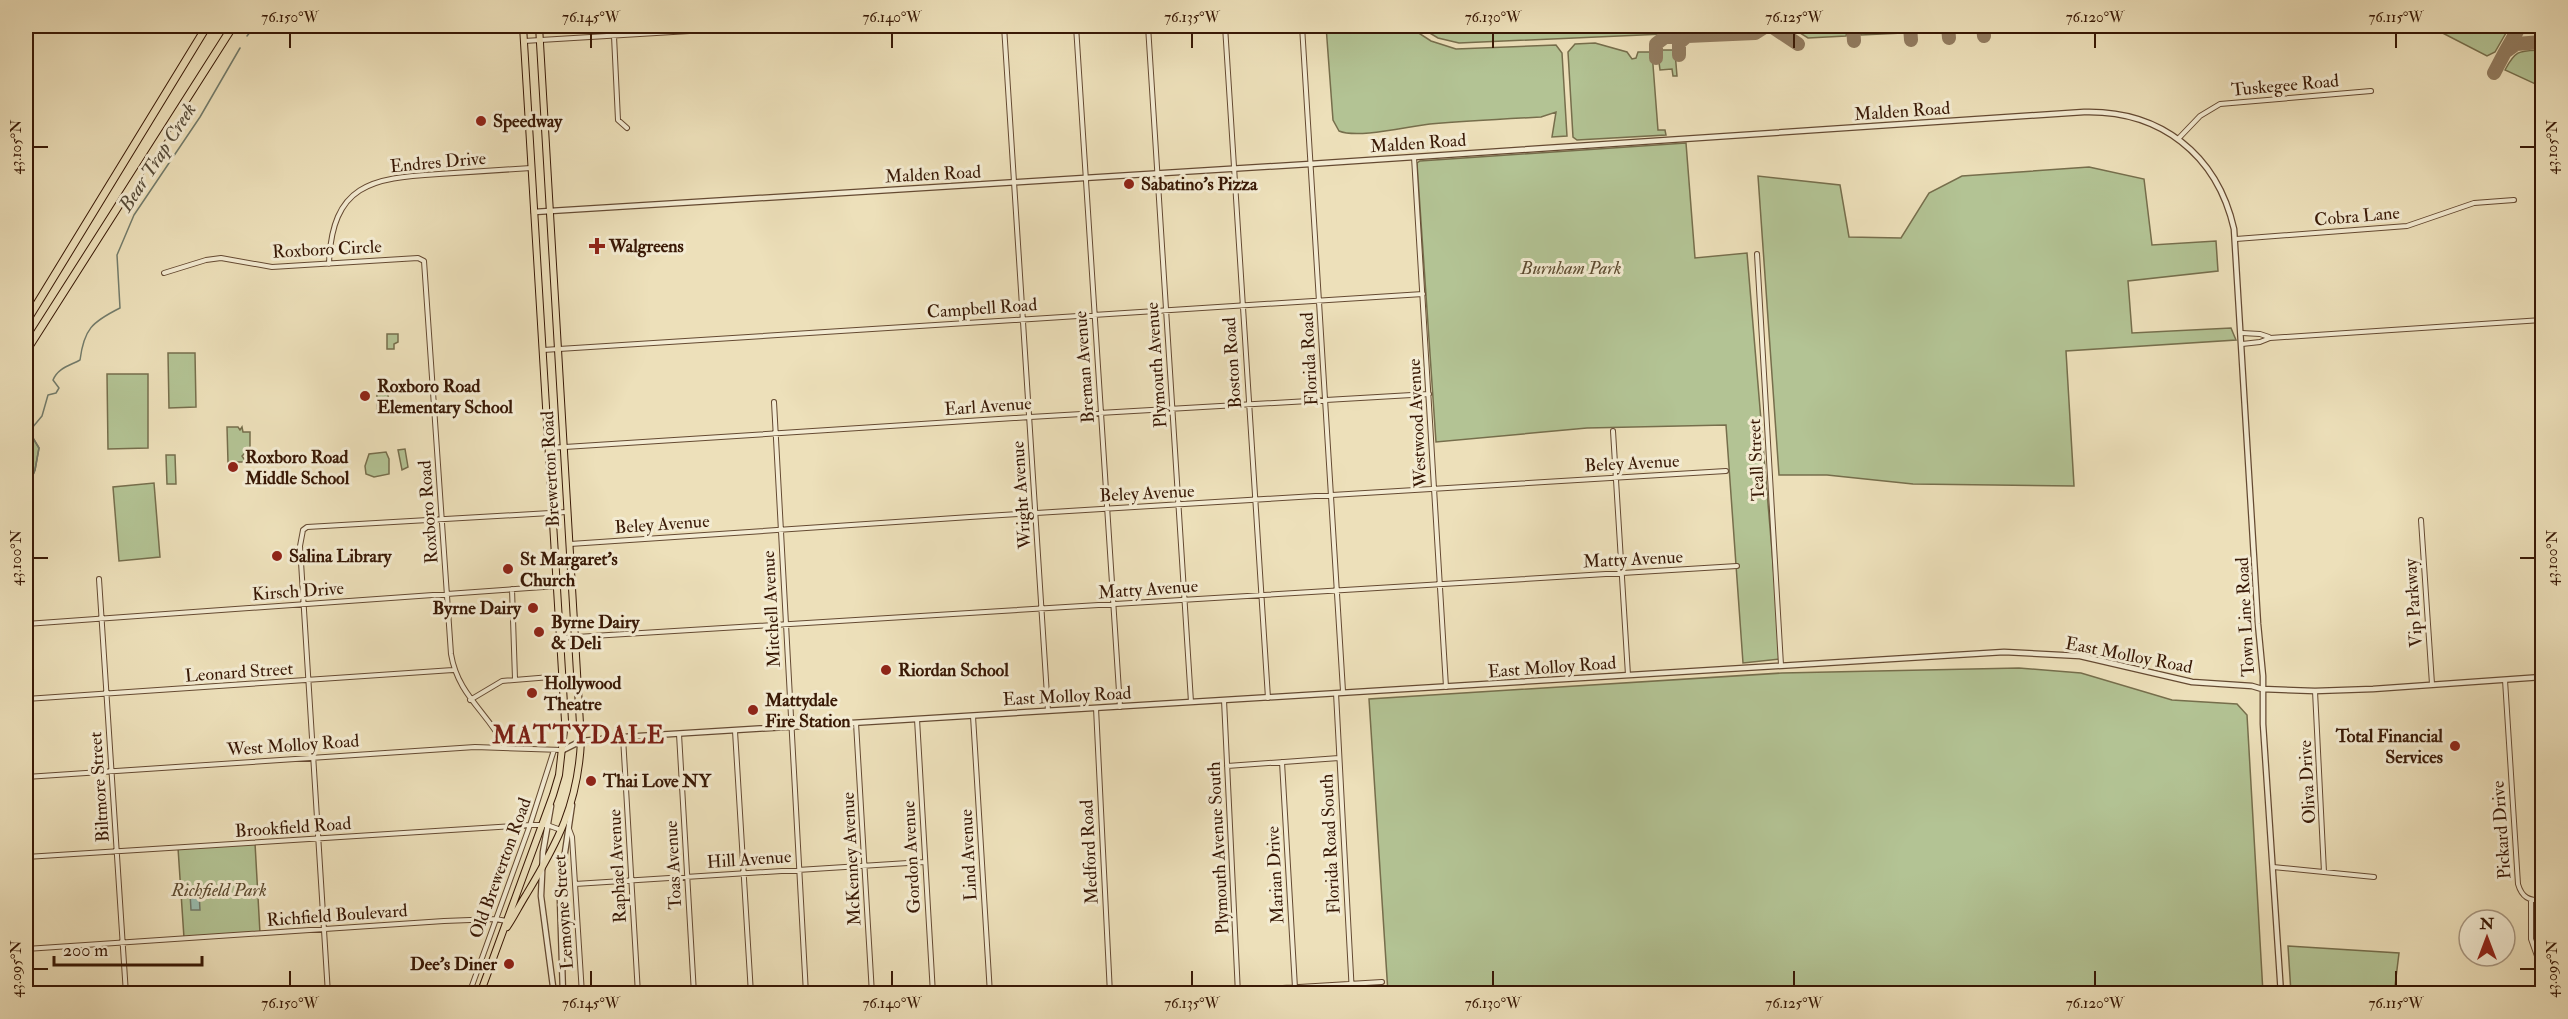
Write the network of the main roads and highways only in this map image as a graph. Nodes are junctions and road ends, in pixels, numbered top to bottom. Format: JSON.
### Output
{"nodes":[{"id":1,"x":209,"y":26,"type":"edge"},
{"id":2,"x":234,"y":26,"type":"edge"},
{"id":3,"x":523,"y":26,"type":"edge"},
{"id":4,"x":539,"y":26,"type":"edge"},
{"id":5,"x":26,"y":322,"type":"edge"},
{"id":6,"x":26,"y":351,"type":"edge"},
{"id":7,"x":505,"y":930,"type":"junction"},
{"id":8,"x":480,"y":993,"type":"edge"}],
"edges":[{"from":1,"to":5,"type":"highway"},
{"from":2,"to":6,"type":"highway"},
{"from":3,"to":7,"type":"main road","name":"Brewerton Road"},
{"from":4,"to":7,"type":"main road","name":"Brewerton Road"},
{"from":7,"to":8,"type":"main road","name":"Brewerton Road"}]}
